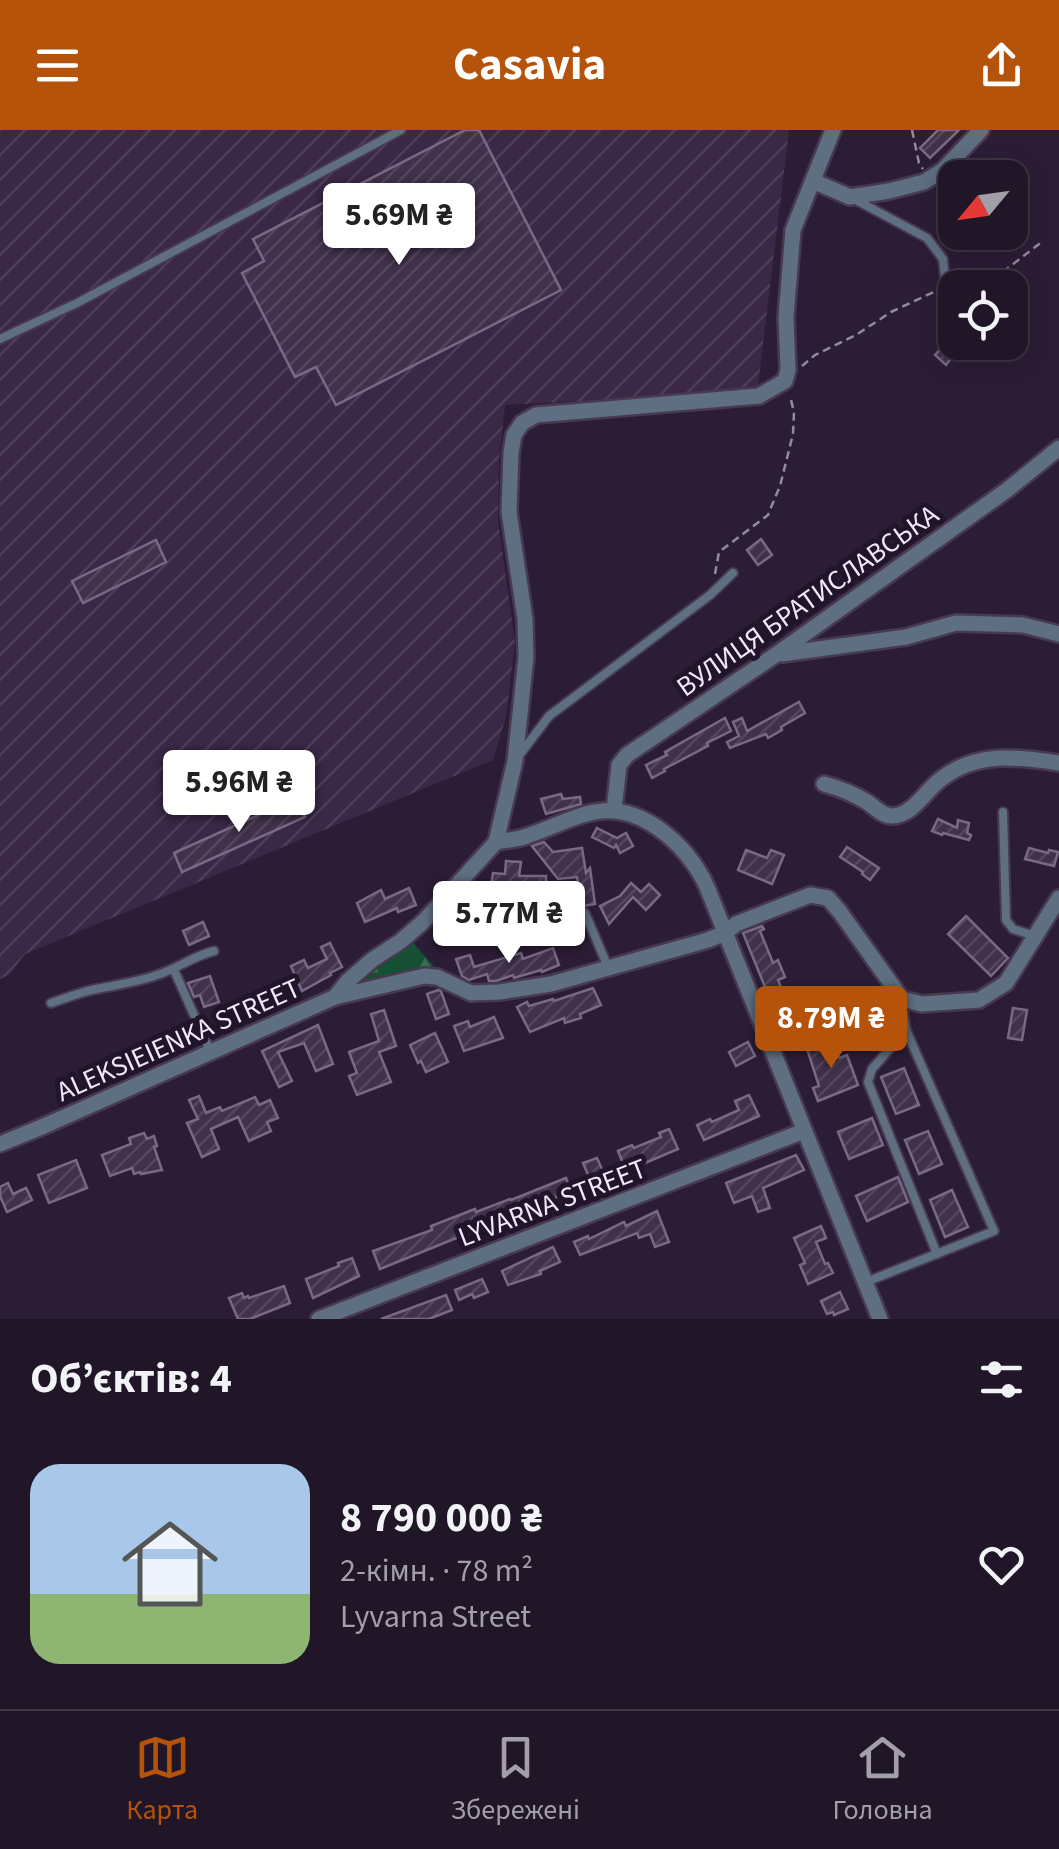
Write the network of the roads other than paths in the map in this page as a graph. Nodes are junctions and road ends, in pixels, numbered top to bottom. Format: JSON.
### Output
{"nodes":[{"id":1,"x":401,"y":130,"type":"edge"},
{"id":2,"x":833,"y":130,"type":"edge"},
{"id":3,"x":981,"y":130,"type":"edge"},
{"id":4,"x":813,"y":181,"type":"junction"},
{"id":5,"x":850,"y":196,"type":"junction"},
{"id":6,"x":944,"y":270,"type":"edge"},
{"id":7,"x":0,"y":338,"type":"edge"},
{"id":8,"x":1059,"y":448,"type":"edge"},
{"id":9,"x":733,"y":573,"type":"dead end"},
{"id":10,"x":1059,"y":634,"type":"edge"},
{"id":11,"x":774,"y":656,"type":"junction"},
{"id":12,"x":516,"y":761,"type":"junction"},
{"id":13,"x":1059,"y":762,"type":"edge"},
{"id":14,"x":824,"y":784,"type":"dead end"},
{"id":15,"x":614,"y":810,"type":"junction"},
{"id":16,"x":1004,"y":812,"type":"dead end"},
{"id":17,"x":496,"y":842,"type":"junction"},
{"id":18,"x":1059,"y":898,"type":"edge"},
{"id":19,"x":585,"y":913,"type":"dead end"},
{"id":20,"x":725,"y":933,"type":"junction"},
{"id":21,"x":1036,"y":936,"type":"junction"},
{"id":22,"x":214,"y":951,"type":"dead end"},
{"id":23,"x":608,"y":968,"type":"junction"},
{"id":24,"x":174,"y":970,"type":"junction"},
{"id":25,"x":335,"y":997,"type":"junction"},
{"id":26,"x":902,"y":999,"type":"junction"},
{"id":27,"x":51,"y":1003,"type":"dead end"},
{"id":28,"x":906,"y":1030,"type":"junction"},
{"id":29,"x":211,"y":1053,"type":"junction"},
{"id":30,"x":804,"y":1131,"type":"junction"},
{"id":31,"x":0,"y":1144,"type":"edge"},
{"id":32,"x":938,"y":1254,"type":"junction"},
{"id":33,"x":866,"y":1282,"type":"junction"},
{"id":34,"x":319,"y":1319,"type":"edge"},
{"id":35,"x":880,"y":1319,"type":"edge"}],
"edges":[{"from":1,"to":7,"type":"lane"},
{"from":2,"to":4,"type":"street"},
{"from":3,"to":5,"type":"street"},
{"from":4,"to":5,"type":"street"},
{"from":4,"to":12,"type":"street"},
{"from":5,"to":6,"type":"lane"},
{"from":8,"to":11,"type":"street","name":"ВУЛИЦЯ БРАТИСЛАВСЬКА"},
{"from":9,"to":12,"type":"lane"},
{"from":10,"to":11,"type":"street"},
{"from":11,"to":15,"type":"street","name":"ВУЛИЦЯ БРАТИСЛАВСЬКА"},
{"from":12,"to":17,"type":"street"},
{"from":13,"to":14,"type":"street"},
{"from":15,"to":17,"type":"street"},
{"from":15,"to":20,"type":"street"},
{"from":16,"to":21,"type":"lane"},
{"from":17,"to":25,"type":"street","name":"ALEKSIEIENKA STREET"},
{"from":18,"to":21,"type":"street"},
{"from":19,"to":23,"type":"lane"},
{"from":20,"to":23,"type":"street"},
{"from":20,"to":26,"type":"street"},
{"from":20,"to":30,"type":"street"},
{"from":21,"to":26,"type":"street"},
{"from":22,"to":24,"type":"lane"},
{"from":23,"to":25,"type":"street"},
{"from":24,"to":27,"type":"lane"},
{"from":24,"to":29,"type":"lane"},
{"from":25,"to":29,"type":"street","name":"ALEKSIEIENKA STREET"},
{"from":26,"to":28,"type":"lane"},
{"from":28,"to":32,"type":"lane"},
{"from":28,"to":32,"type":"lane"},
{"from":29,"to":31,"type":"street","name":"ALEKSIEIENKA STREET"},
{"from":30,"to":33,"type":"street"},
{"from":30,"to":34,"type":"street","name":"LYVARNA STREET"},
{"from":32,"to":33,"type":"lane"},
{"from":33,"to":35,"type":"street"}]}
